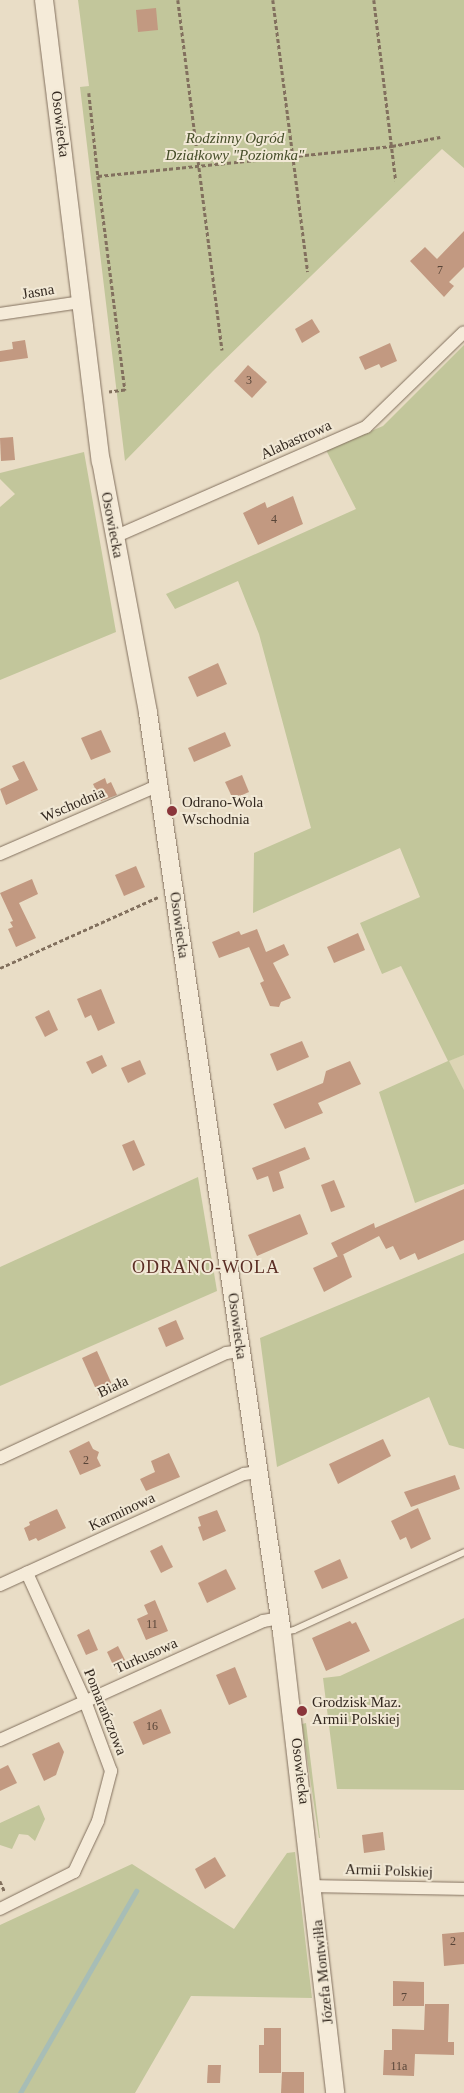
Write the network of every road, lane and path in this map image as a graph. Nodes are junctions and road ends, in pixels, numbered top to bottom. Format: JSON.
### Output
{"nodes":[{"id":1,"x":44,"y":0,"type":"edge"},
{"id":2,"x":178,"y":0,"type":"edge"},
{"id":3,"x":273,"y":0,"type":"edge"},
{"id":4,"x":374,"y":0,"type":"edge"},
{"id":5,"x":89,"y":93,"type":"dead end"},
{"id":6,"x":440,"y":137,"type":"dead end"},
{"id":7,"x":392,"y":146,"type":"junction"},
{"id":8,"x":293,"y":158,"type":"junction"},
{"id":9,"x":198,"y":165,"type":"junction"},
{"id":10,"x":98,"y":176,"type":"junction"},
{"id":11,"x":396,"y":181,"type":"dead end"},
{"id":12,"x":308,"y":272,"type":"dead end"},
{"id":13,"x":81,"y":302,"type":"junction"},
{"id":14,"x":0,"y":314,"type":"edge"},
{"id":15,"x":464,"y":332,"type":"edge"},
{"id":16,"x":222,"y":350,"type":"dead end"},
{"id":17,"x":102,"y":393,"type":"dead end"},
{"id":18,"x":114,"y":537,"type":"junction"},
{"id":19,"x":159,"y":788,"type":"junction"},
{"id":20,"x":0,"y":854,"type":"edge"},
{"id":21,"x":174,"y":893,"type":"junction"},
{"id":22,"x":0,"y":968,"type":"edge"},
{"id":23,"x":241,"y":1351,"type":"junction"},
{"id":24,"x":0,"y":1458,"type":"edge"},
{"id":25,"x":258,"y":1472,"type":"junction"},
{"id":26,"x":464,"y":1552,"type":"edge"},
{"id":27,"x":27,"y":1573,"type":"junction"},
{"id":28,"x":0,"y":1585,"type":"edge"},
{"id":29,"x":281,"y":1625,"type":"junction"},
{"id":30,"x":85,"y":1701,"type":"junction"},
{"id":31,"x":0,"y":1740,"type":"edge"},
{"id":32,"x":310,"y":1850,"type":"joint"},
{"id":33,"x":0,"y":1881,"type":"edge"},
{"id":34,"x":314,"y":1886,"type":"junction"},
{"id":35,"x":464,"y":1889,"type":"edge"},
{"id":36,"x":7,"y":1896,"type":"dead end"},
{"id":37,"x":0,"y":1909,"type":"edge"},
{"id":38,"x":335,"y":2093,"type":"edge"}],
"edges":[{"from":1,"to":13,"type":"street","name":"Osowiecka"},
{"from":2,"to":9,"type":"path"},
{"from":3,"to":8,"type":"path"},
{"from":4,"to":7,"type":"path"},
{"from":5,"to":10,"type":"path"},
{"from":6,"to":7,"type":"path"},
{"from":7,"to":8,"type":"path"},
{"from":7,"to":11,"type":"path"},
{"from":8,"to":9,"type":"path"},
{"from":8,"to":12,"type":"path"},
{"from":9,"to":10,"type":"path"},
{"from":9,"to":16,"type":"path"},
{"from":10,"to":17,"type":"path"},
{"from":13,"to":14,"type":"street","name":"Jasna"},
{"from":13,"to":18,"type":"street","name":"Osowiecka"},
{"from":15,"to":18,"type":"street","name":"Alabastrowa"},
{"from":18,"to":19,"type":"street","name":"Osowiecka"},
{"from":19,"to":20,"type":"street","name":"Wschodnia"},
{"from":19,"to":21,"type":"street","name":"Osowiecka"},
{"from":21,"to":22,"type":"path"},
{"from":21,"to":23,"type":"street","name":"Osowiecka"},
{"from":23,"to":24,"type":"street","name":"Biała"},
{"from":23,"to":25,"type":"street","name":"Osowiecka"},
{"from":25,"to":27,"type":"street","name":"Karminowa"},
{"from":25,"to":29,"type":"street","name":"Osowiecka"},
{"from":26,"to":29,"type":"lane"},
{"from":27,"to":28,"type":"street","name":"Karminowa"},
{"from":27,"to":30,"type":"street","name":"Pomarańczowa"},
{"from":29,"to":30,"type":"street","name":"Turkusowa"},
{"from":29,"to":32,"type":"street","name":"Osowiecka"},
{"from":30,"to":31,"type":"street","name":"Turkusowa"},
{"from":30,"to":37,"type":"street","name":"Pomarańczowa"},
{"from":32,"to":34,"type":"street","name":"Józefa Montwiłła"},
{"from":33,"to":36,"type":"path"},
{"from":34,"to":35,"type":"street","name":"Armii Polskiej"},
{"from":34,"to":38,"type":"street","name":"Józefa Montwiłła"}]}
